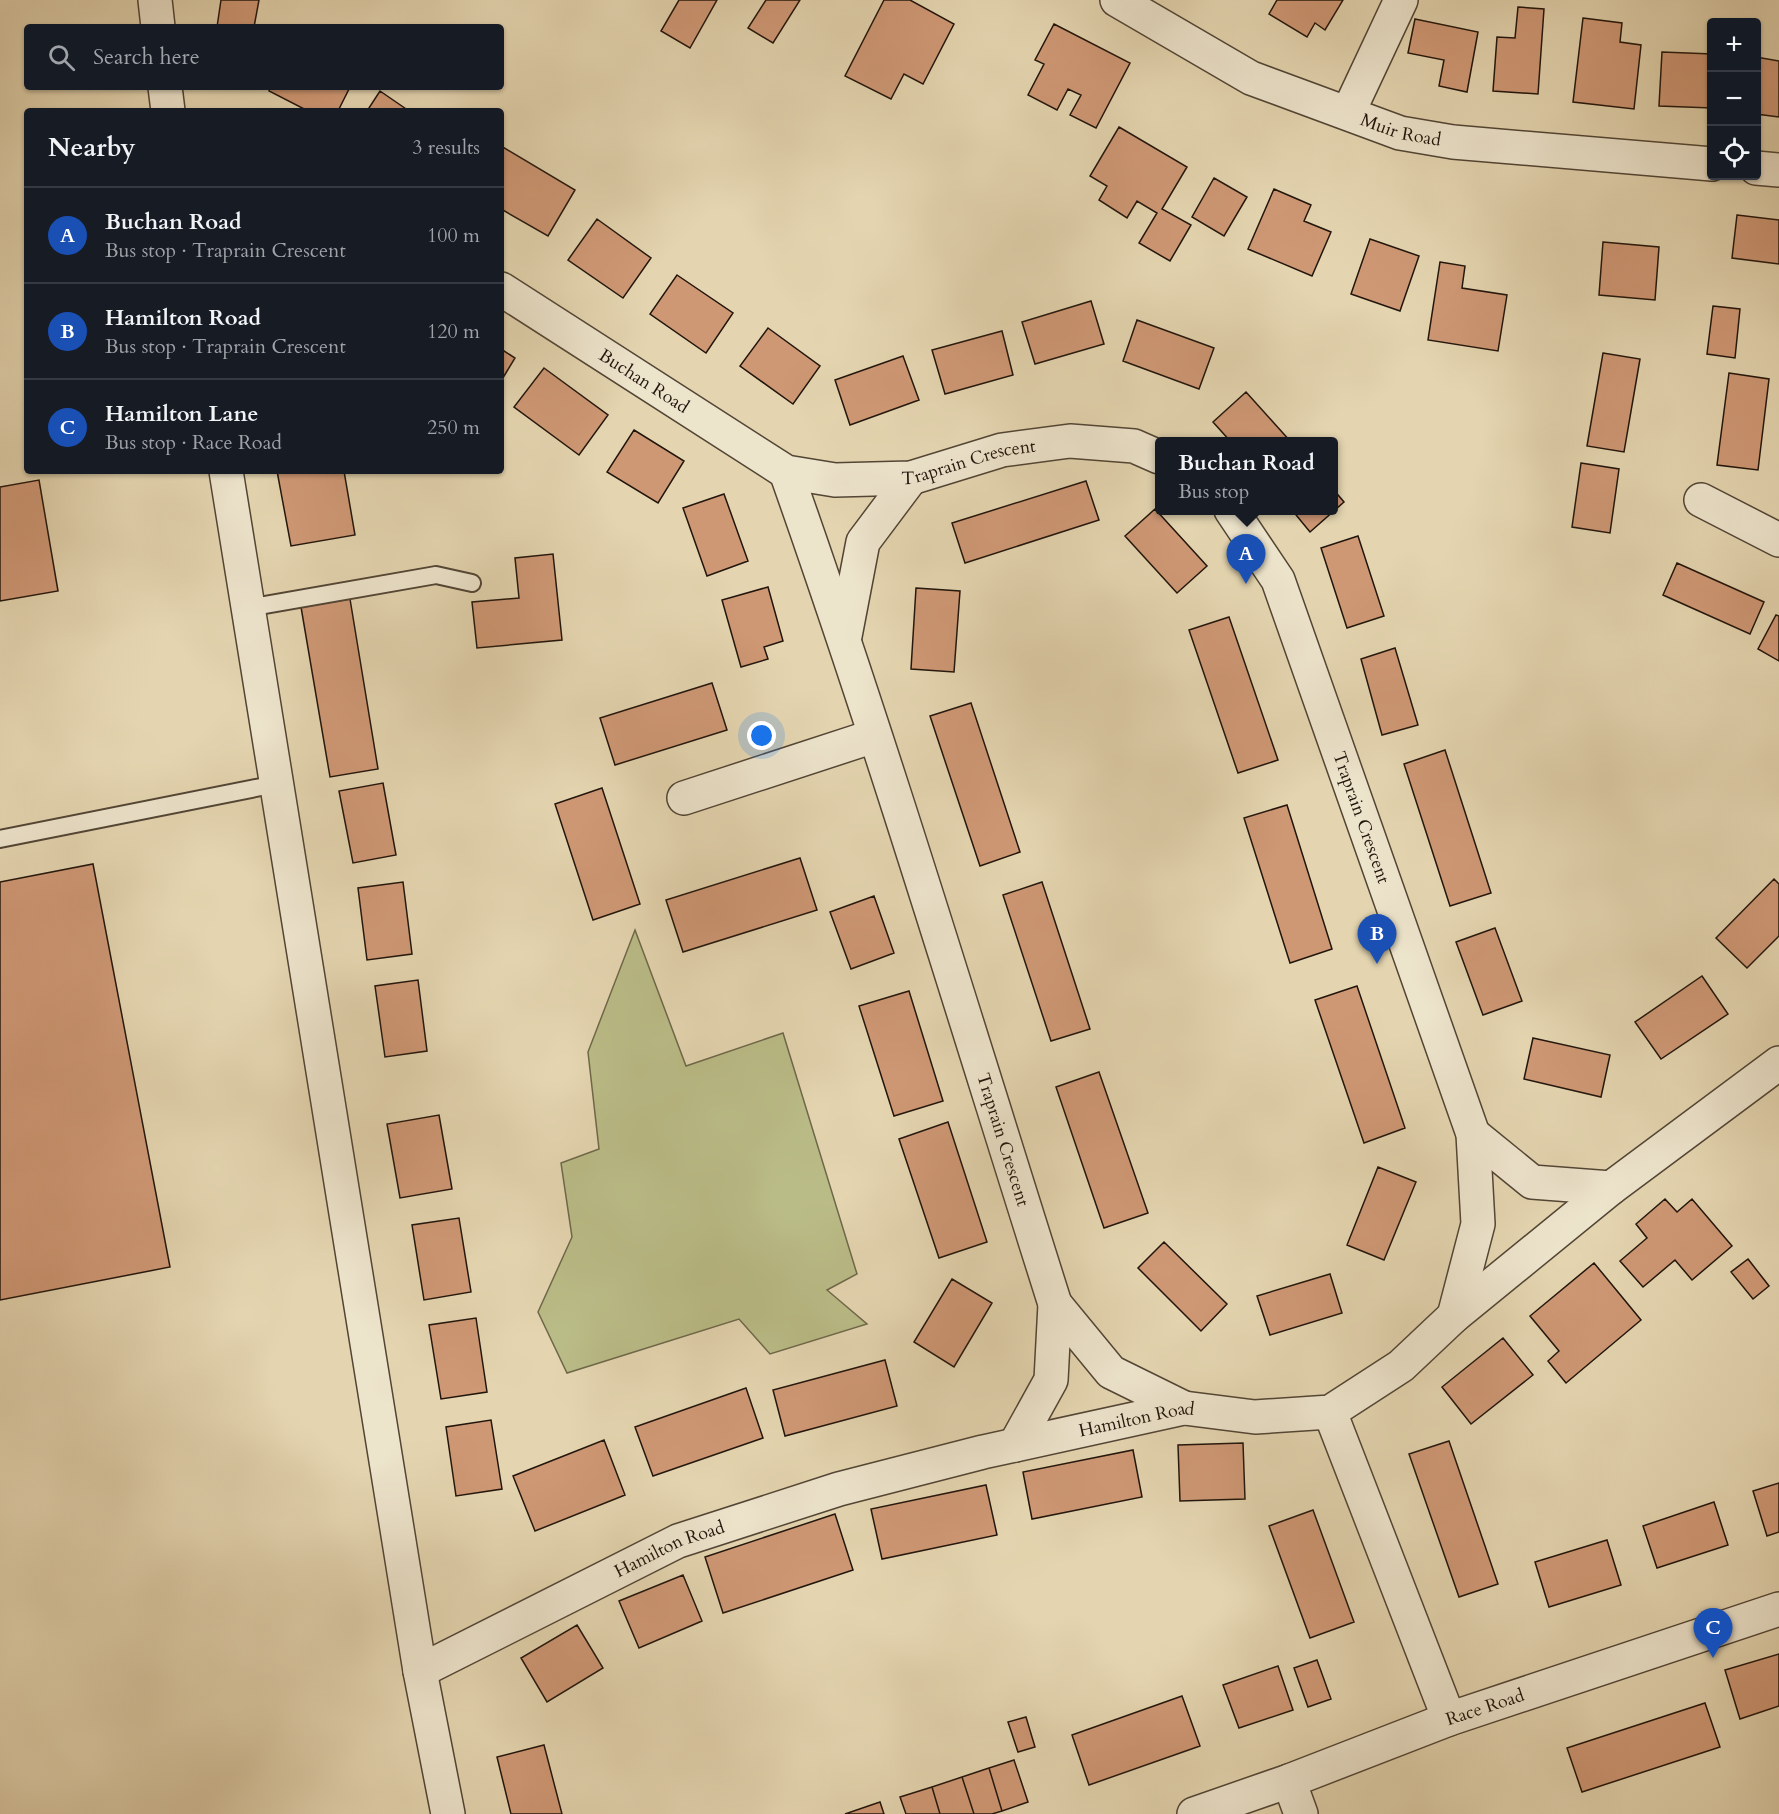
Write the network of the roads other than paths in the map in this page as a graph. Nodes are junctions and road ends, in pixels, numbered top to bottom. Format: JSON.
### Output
{"nodes":[{"id":1,"x":154,"y":0,"type":"edge"},
{"id":2,"x":1117,"y":0,"type":"edge"},
{"id":3,"x":1401,"y":0,"type":"edge"},
{"id":4,"x":158,"y":24,"type":"edge"},
{"id":5,"x":1348,"y":113,"type":"junction"},
{"id":6,"x":1707,"y":164,"type":"edge"},
{"id":7,"x":1761,"y":168,"type":"edge"},
{"id":8,"x":1779,"y":170,"type":"edge"},
{"id":9,"x":504,"y":291,"type":"edge"},
{"id":10,"x":1155,"y":455,"type":"edge"},
{"id":11,"x":786,"y":472,"type":"junction"},
{"id":12,"x":226,"y":474,"type":"edge"},
{"id":13,"x":911,"y":478,"type":"junction"},
{"id":14,"x":1701,"y":500,"type":"dead end"},
{"id":15,"x":1234,"y":515,"type":"edge"},
{"id":16,"x":1779,"y":540,"type":"edge"},
{"id":17,"x":472,"y":583,"type":"dead end"},
{"id":18,"x":248,"y":608,"type":"junction"},
{"id":19,"x":845,"y":638,"type":"junction"},
{"id":20,"x":874,"y":736,"type":"junction"},
{"id":21,"x":276,"y":784,"type":"junction"},
{"id":22,"x":684,"y":798,"type":"dead end"},
{"id":23,"x":0,"y":839,"type":"edge"},
{"id":24,"x":1779,"y":1063,"type":"edge"},
{"id":25,"x":1473,"y":1134,"type":"junction"},
{"id":26,"x":1611,"y":1188,"type":"junction"},
{"id":27,"x":1056,"y":1304,"type":"junction"},
{"id":28,"x":1454,"y":1316,"type":"junction"},
{"id":29,"x":1184,"y":1408,"type":"junction"},
{"id":30,"x":1330,"y":1412,"type":"junction"},
{"id":31,"x":1015,"y":1445,"type":"junction"},
{"id":32,"x":1779,"y":1609,"type":"edge"},
{"id":33,"x":420,"y":1671,"type":"junction"},
{"id":34,"x":1449,"y":1719,"type":"junction"},
{"id":35,"x":1289,"y":1781,"type":"junction"},
{"id":36,"x":448,"y":1814,"type":"edge"},
{"id":37,"x":1194,"y":1814,"type":"edge"},
{"id":38,"x":1300,"y":1814,"type":"edge"}],
"edges":[{"from":1,"to":4,"type":"street"},
{"from":2,"to":5,"type":"street","name":"Muir Road"},
{"from":3,"to":5,"type":"street"},
{"from":5,"to":6,"type":"street","name":"Muir Road"},
{"from":7,"to":8,"type":"street"},
{"from":9,"to":11,"type":"street","name":"Buchan Road"},
{"from":10,"to":13,"type":"street","name":"Traprain Crescent"},
{"from":11,"to":13,"type":"street","name":"Buchan Road"},
{"from":11,"to":19,"type":"street"},
{"from":12,"to":18,"type":"street"},
{"from":13,"to":19,"type":"street","name":"Traprain Crescent"},
{"from":14,"to":16,"type":"street"},
{"from":15,"to":25,"type":"street","name":"Traprain Crescent"},
{"from":17,"to":18,"type":"lane"},
{"from":18,"to":21,"type":"street"},
{"from":19,"to":20,"type":"street","name":"Traprain Crescent"},
{"from":20,"to":22,"type":"street"},
{"from":20,"to":27,"type":"street","name":"Traprain Crescent"},
{"from":21,"to":23,"type":"lane"},
{"from":21,"to":33,"type":"street"},
{"from":24,"to":26,"type":"street","name":"Hamilton Road"},
{"from":25,"to":26,"type":"street"},
{"from":25,"to":28,"type":"street","name":"Traprain Crescent"},
{"from":26,"to":28,"type":"street","name":"Hamilton Road"},
{"from":27,"to":29,"type":"street","name":"Traprain Crescent"},
{"from":27,"to":31,"type":"street","name":"Traprain Crescent"},
{"from":28,"to":30,"type":"street","name":"Hamilton Road"},
{"from":29,"to":30,"type":"street","name":"Hamilton Road"},
{"from":29,"to":31,"type":"street","name":"Hamilton Road"},
{"from":30,"to":34,"type":"street"},
{"from":31,"to":33,"type":"street","name":"Hamilton Road"},
{"from":32,"to":34,"type":"street","name":"Race Road"},
{"from":33,"to":36,"type":"street"},
{"from":34,"to":35,"type":"street","name":"Race Road"},
{"from":35,"to":37,"type":"street","name":"Race Road"},
{"from":35,"to":38,"type":"street"}]}
